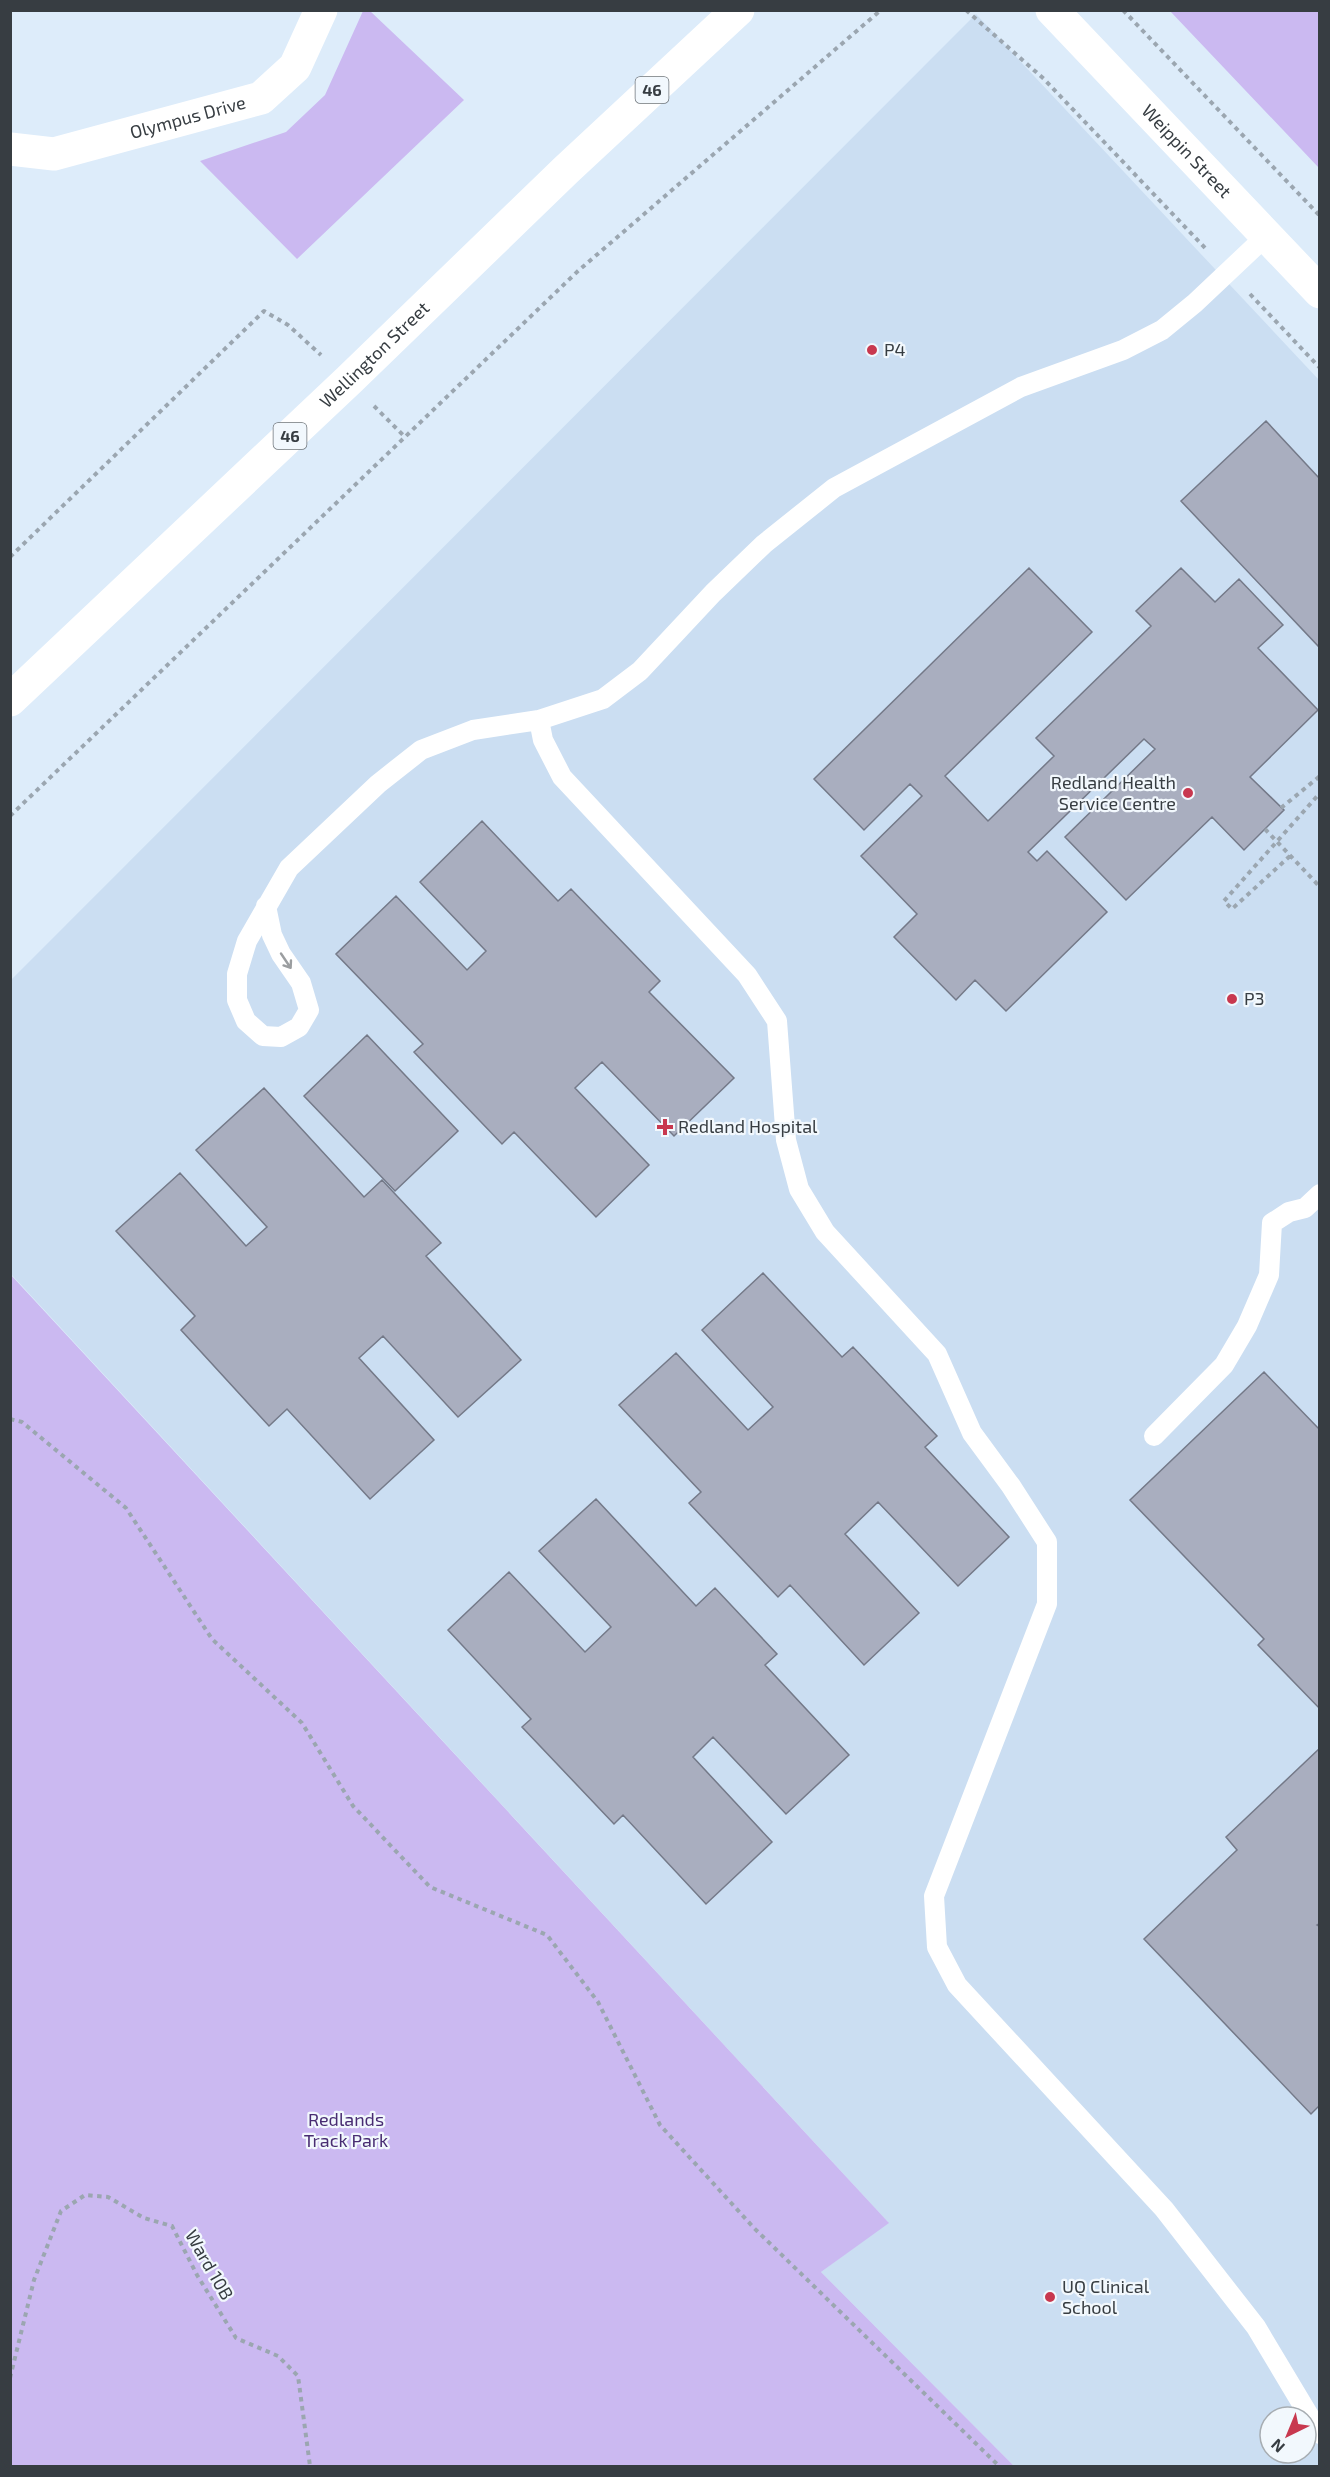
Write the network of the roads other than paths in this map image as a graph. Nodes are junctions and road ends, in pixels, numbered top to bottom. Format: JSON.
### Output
{"nodes":[{"id":1,"x":321,"y":10,"type":"edge"},
{"id":2,"x":738,"y":10,"type":"edge"},
{"id":3,"x":1052,"y":10,"type":"edge"},
{"id":4,"x":10,"y":148,"type":"edge"},
{"id":5,"x":1266,"y":236,"type":"junction"},
{"id":6,"x":1320,"y":292,"type":"edge"},
{"id":7,"x":10,"y":700,"type":"edge"},
{"id":8,"x":539,"y":720,"type":"junction"},
{"id":9,"x":266,"y":906,"type":"junction"},
{"id":10,"x":1320,"y":1194,"type":"edge"},
{"id":11,"x":1154,"y":1436,"type":"dead end"},
{"id":12,"x":1320,"y":2434,"type":"edge"}],
"edges":[{"from":1,"to":4,"type":"main road","name":"Olympus Drive"},
{"from":2,"to":7,"type":"main road","name":"Wellington Street","number":"46"},
{"from":3,"to":5,"type":"main road","name":"Weippin Street"},
{"from":5,"to":6,"type":"main road","name":"Weippin Street"},
{"from":5,"to":8,"type":"lane"},
{"from":8,"to":9,"type":"lane"},
{"from":8,"to":12,"type":"lane"},
{"from":9,"to":9,"type":"lane","one_way":true},
{"from":10,"to":11,"type":"lane"}]}
